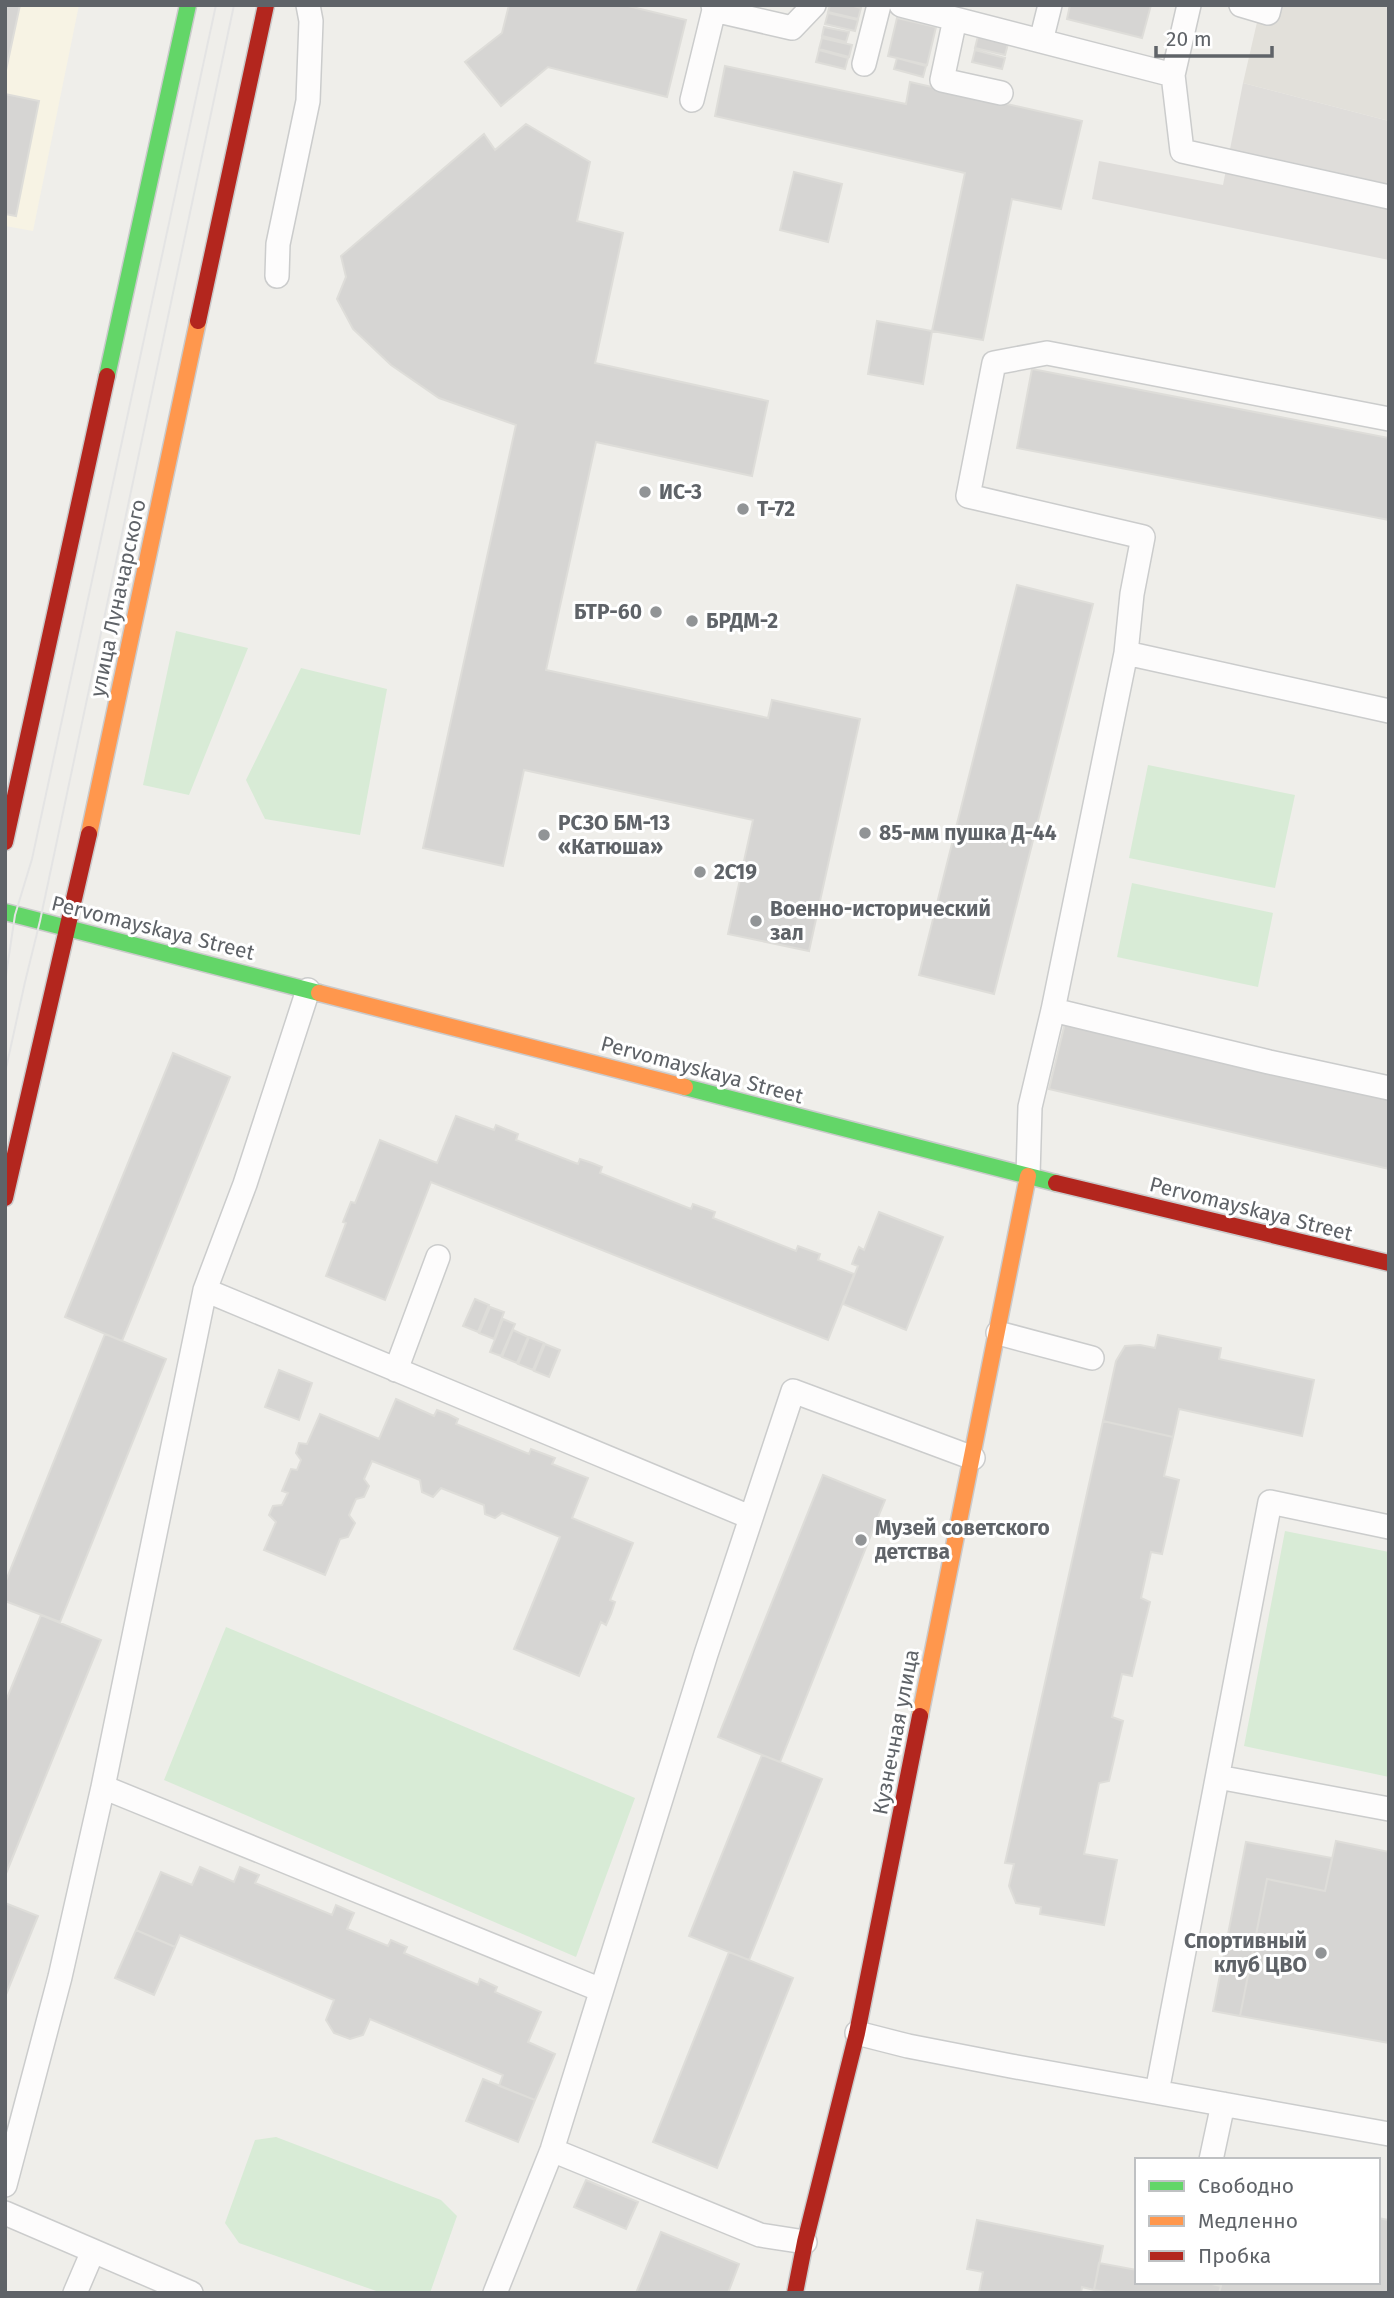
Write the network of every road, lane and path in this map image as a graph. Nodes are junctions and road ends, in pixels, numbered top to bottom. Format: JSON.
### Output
{"nodes":[{"id":1,"x":188,"y":5,"type":"edge"},
{"id":2,"x":266,"y":5,"type":"edge"},
{"id":3,"x":308,"y":5,"type":"edge"},
{"id":4,"x":814,"y":5,"type":"edge"},
{"id":5,"x":880,"y":5,"type":"edge"},
{"id":6,"x":1050,"y":5,"type":"edge"},
{"id":7,"x":1189,"y":5,"type":"edge"},
{"id":8,"x":1241,"y":5,"type":"edge"},
{"id":9,"x":1270,"y":5,"type":"edge"},
{"id":10,"x":914,"y":7,"type":"edge"},
{"id":11,"x":713,"y":8,"type":"edge"},
{"id":12,"x":955,"y":19,"type":"junction"},
{"id":13,"x":1041,"y":41,"type":"junction"},
{"id":14,"x":864,"y":64,"type":"dead end"},
{"id":15,"x":1173,"y":75,"type":"junction"},
{"id":16,"x":1001,"y":93,"type":"dead end"},
{"id":17,"x":692,"y":100,"type":"dead end"},
{"id":18,"x":1389,"y":197,"type":"edge"},
{"id":19,"x":277,"y":276,"type":"dead end"},
{"id":20,"x":1389,"y":419,"type":"edge"},
{"id":21,"x":1126,"y":653,"type":"junction"},
{"id":22,"x":1389,"y":711,"type":"edge"},
{"id":23,"x":5,"y":842,"type":"edge"},
{"id":24,"x":5,"y":912,"type":"edge"},
{"id":25,"x":68,"y":928,"type":"junction"},
{"id":26,"x":308,"y":990,"type":"junction"},
{"id":27,"x":1053,"y":1010,"type":"junction"},
{"id":28,"x":1389,"y":1088,"type":"edge"},
{"id":29,"x":1028,"y":1176,"type":"junction"},
{"id":30,"x":5,"y":1198,"type":"edge"},
{"id":31,"x":438,"y":1258,"type":"dead end"},
{"id":32,"x":1389,"y":1263,"type":"edge"},
{"id":33,"x":205,"y":1290,"type":"junction"},
{"id":34,"x":998,"y":1333,"type":"junction"},
{"id":35,"x":1092,"y":1358,"type":"dead end"},
{"id":36,"x":396,"y":1370,"type":"junction"},
{"id":37,"x":972,"y":1458,"type":"junction"},
{"id":38,"x":750,"y":1517,"type":"junction"},
{"id":39,"x":1389,"y":1527,"type":"edge"},
{"id":40,"x":1218,"y":1777,"type":"junction"},
{"id":41,"x":103,"y":1787,"type":"junction"},
{"id":42,"x":1389,"y":1809,"type":"edge"},
{"id":43,"x":601,"y":1990,"type":"junction"},
{"id":44,"x":857,"y":2033,"type":"junction"},
{"id":45,"x":1157,"y":2092,"type":"junction"},
{"id":46,"x":1223,"y":2104,"type":"junction"},
{"id":47,"x":1389,"y":2134,"type":"edge"},
{"id":48,"x":552,"y":2150,"type":"junction"},
{"id":49,"x":1211,"y":2158,"type":"edge"},
{"id":50,"x":5,"y":2185,"type":"edge"},
{"id":51,"x":5,"y":2213,"type":"edge"},
{"id":52,"x":805,"y":2242,"type":"junction"},
{"id":53,"x":93,"y":2251,"type":"junction"},
{"id":54,"x":75,"y":2293,"type":"edge"},
{"id":55,"x":191,"y":2293,"type":"edge"},
{"id":56,"x":495,"y":2293,"type":"edge"},
{"id":57,"x":795,"y":2293,"type":"edge"}],
"edges":[{"from":1,"to":23,"type":"street"},
{"from":2,"to":25,"type":"street","name":"улица Луначарского"},
{"from":3,"to":19,"type":"lane"},
{"from":4,"to":11,"type":"lane"},
{"from":5,"to":14,"type":"lane"},
{"from":6,"to":13,"type":"lane"},
{"from":7,"to":15,"type":"lane"},
{"from":8,"to":9,"type":"lane"},
{"from":10,"to":12,"type":"lane"},
{"from":11,"to":17,"type":"lane"},
{"from":12,"to":13,"type":"lane"},
{"from":12,"to":16,"type":"lane"},
{"from":13,"to":15,"type":"lane"},
{"from":15,"to":18,"type":"lane"},
{"from":20,"to":21,"type":"lane"},
{"from":21,"to":22,"type":"lane"},
{"from":21,"to":27,"type":"lane"},
{"from":24,"to":25,"type":"street","name":"Pervomayskaya Street"},
{"from":25,"to":26,"type":"street","name":"Pervomayskaya Street"},
{"from":25,"to":30,"type":"street","name":"улица Луначарского"},
{"from":26,"to":29,"type":"street","name":"Pervomayskaya Street"},
{"from":26,"to":33,"type":"lane"},
{"from":27,"to":28,"type":"lane"},
{"from":27,"to":29,"type":"lane"},
{"from":29,"to":32,"type":"street","name":"Pervomayskaya Street"},
{"from":29,"to":34,"type":"street","name":"Кузнечная улица"},
{"from":31,"to":36,"type":"lane"},
{"from":33,"to":36,"type":"lane"},
{"from":33,"to":41,"type":"lane"},
{"from":34,"to":35,"type":"lane"},
{"from":34,"to":37,"type":"street","name":"Кузнечная улица"},
{"from":36,"to":38,"type":"lane"},
{"from":37,"to":38,"type":"lane"},
{"from":37,"to":44,"type":"street","name":"Кузнечная улица"},
{"from":38,"to":43,"type":"lane"},
{"from":39,"to":40,"type":"lane"},
{"from":40,"to":42,"type":"lane"},
{"from":40,"to":45,"type":"lane"},
{"from":41,"to":43,"type":"lane"},
{"from":41,"to":50,"type":"lane"},
{"from":43,"to":48,"type":"lane"},
{"from":44,"to":45,"type":"lane"},
{"from":44,"to":52,"type":"street","name":"Кузнечная улица"},
{"from":45,"to":46,"type":"lane"},
{"from":46,"to":47,"type":"lane"},
{"from":46,"to":49,"type":"lane"},
{"from":48,"to":52,"type":"lane"},
{"from":48,"to":56,"type":"lane"},
{"from":51,"to":53,"type":"lane"},
{"from":52,"to":57,"type":"street","name":"Кузнечная улица"},
{"from":53,"to":54,"type":"lane"},
{"from":53,"to":55,"type":"lane"}]}
